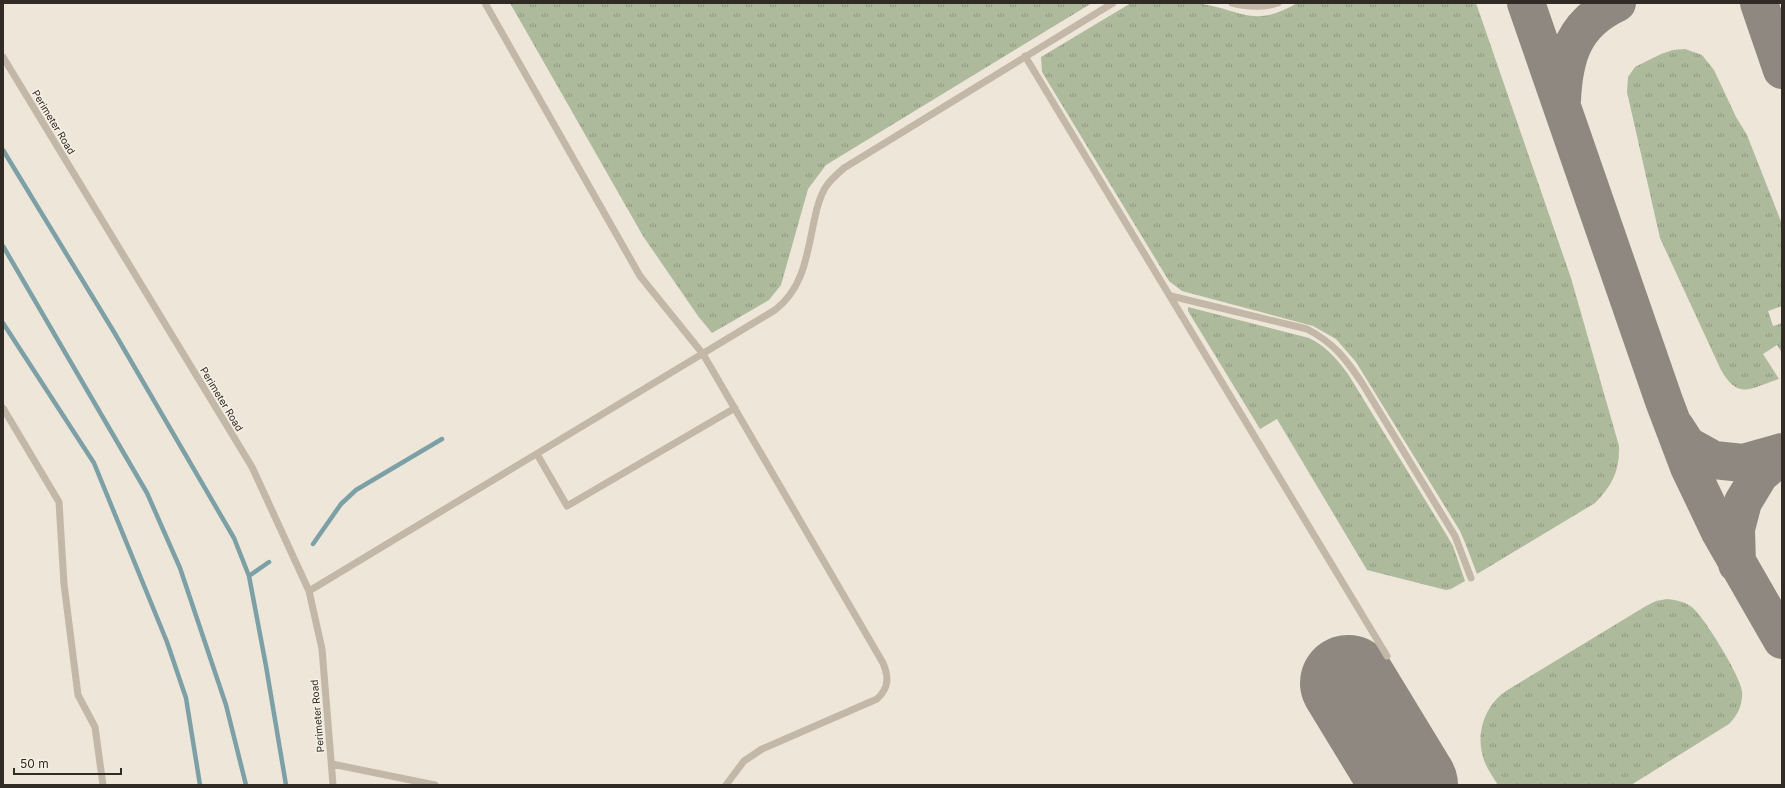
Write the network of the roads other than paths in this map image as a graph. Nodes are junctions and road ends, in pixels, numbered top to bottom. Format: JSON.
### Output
{"nodes":[{"id":1,"x":486,"y":3,"type":"edge"},
{"id":2,"x":1113,"y":3,"type":"edge"},
{"id":3,"x":1232,"y":3,"type":"edge"},
{"id":4,"x":1278,"y":3,"type":"edge"},
{"id":5,"x":1025,"y":56,"type":"junction"},
{"id":6,"x":3,"y":57,"type":"edge"},
{"id":7,"x":1171,"y":296,"type":"junction"},
{"id":8,"x":703,"y":354,"type":"junction"},
{"id":9,"x":3,"y":408,"type":"edge"},
{"id":10,"x":735,"y":408,"type":"junction"},
{"id":11,"x":537,"y":454,"type":"junction"},
{"id":12,"x":1471,"y":578,"type":"dead end"},
{"id":13,"x":309,"y":591,"type":"junction"},
{"id":14,"x":1387,"y":656,"type":"dead end"},
{"id":15,"x":332,"y":764,"type":"junction"},
{"id":16,"x":103,"y":785,"type":"edge"},
{"id":17,"x":333,"y":785,"type":"edge"},
{"id":18,"x":435,"y":785,"type":"edge"},
{"id":19,"x":726,"y":785,"type":"edge"}],
"edges":[{"from":1,"to":8,"type":"lane"},
{"from":2,"to":5,"type":"lane"},
{"from":3,"to":4,"type":"lane"},
{"from":5,"to":7,"type":"lane"},
{"from":5,"to":8,"type":"lane"},
{"from":6,"to":13,"type":"lane","name":"Perimeter Road"},
{"from":7,"to":12,"type":"lane"},
{"from":7,"to":14,"type":"lane"},
{"from":8,"to":10,"type":"lane"},
{"from":8,"to":11,"type":"lane"},
{"from":9,"to":16,"type":"lane"},
{"from":10,"to":11,"type":"lane"},
{"from":10,"to":19,"type":"lane"},
{"from":11,"to":13,"type":"lane"},
{"from":13,"to":15,"type":"lane","name":"Perimeter Road"},
{"from":15,"to":17,"type":"lane","name":"Perimeter Road"},
{"from":15,"to":18,"type":"lane"}]}
